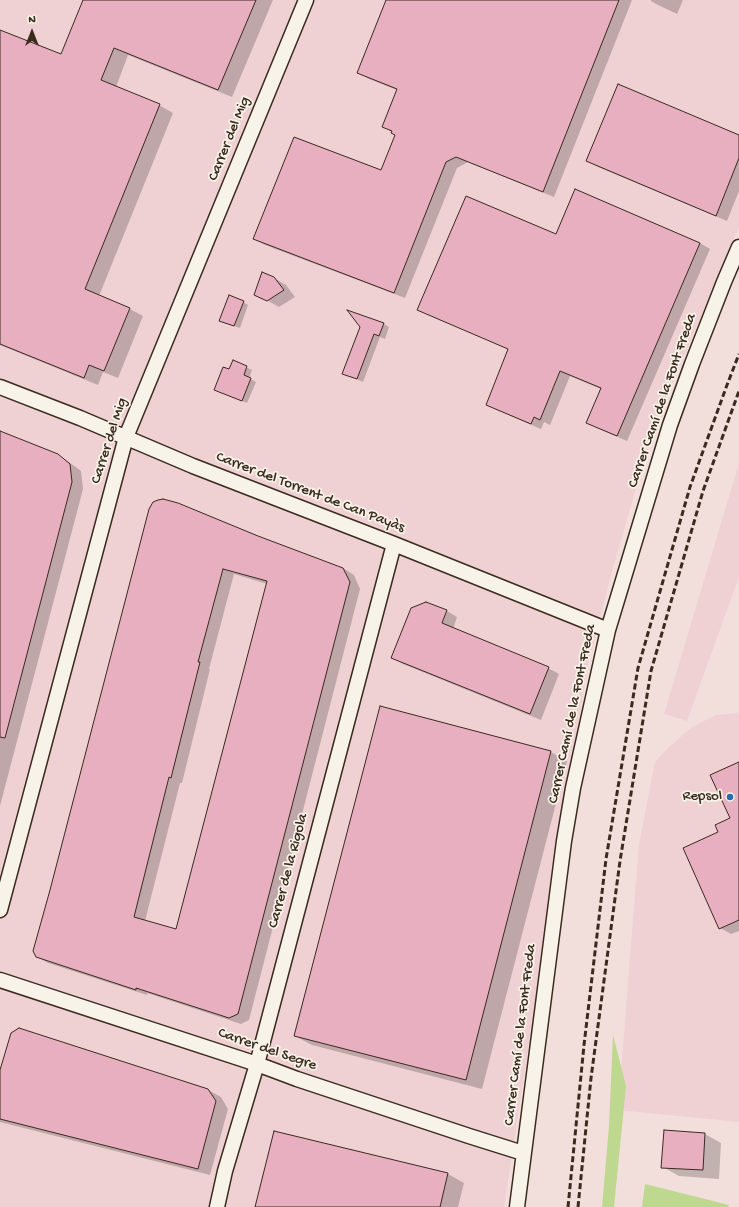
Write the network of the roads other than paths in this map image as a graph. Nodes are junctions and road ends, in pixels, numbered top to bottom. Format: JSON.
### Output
{"nodes":[{"id":1,"x":306,"y":0,"type":"edge"},
{"id":2,"x":739,"y":247,"type":"edge"},
{"id":3,"x":0,"y":387,"type":"edge"},
{"id":4,"x":126,"y":437,"type":"junction"},
{"id":5,"x":394,"y":544,"type":"junction"},
{"id":6,"x":608,"y":630,"type":"junction"},
{"id":7,"x":0,"y":910,"type":"edge"},
{"id":8,"x":0,"y":980,"type":"edge"},
{"id":9,"x":257,"y":1064,"type":"junction"},
{"id":10,"x":523,"y":1153,"type":"junction"},
{"id":11,"x":217,"y":1207,"type":"edge"},
{"id":12,"x":517,"y":1207,"type":"edge"}],
"edges":[{"from":1,"to":4,"type":"street","name":"Carrer del Mig"},
{"from":2,"to":6,"type":"street","name":"Carrer Camí de la Font Freda"},
{"from":3,"to":4,"type":"street","name":"Carrer del Torrent de Can Payàs"},
{"from":4,"to":5,"type":"street","name":"Carrer del Torrent de Can Payàs"},
{"from":4,"to":7,"type":"street","name":"Carrer del Mig"},
{"from":5,"to":6,"type":"street","name":"Carrer del Torrent de Can Payàs"},
{"from":5,"to":9,"type":"street","name":"Carrer de la Rigola"},
{"from":6,"to":10,"type":"street","name":"Carrer Camí de la Font Freda"},
{"from":8,"to":9,"type":"street","name":"Carrer del Segre"},
{"from":9,"to":10,"type":"street","name":"Carrer del Segre"},
{"from":9,"to":11,"type":"street","name":"Carrer de la Rigola"},
{"from":10,"to":12,"type":"street","name":"Carrer Camí de la Font Freda"}]}
